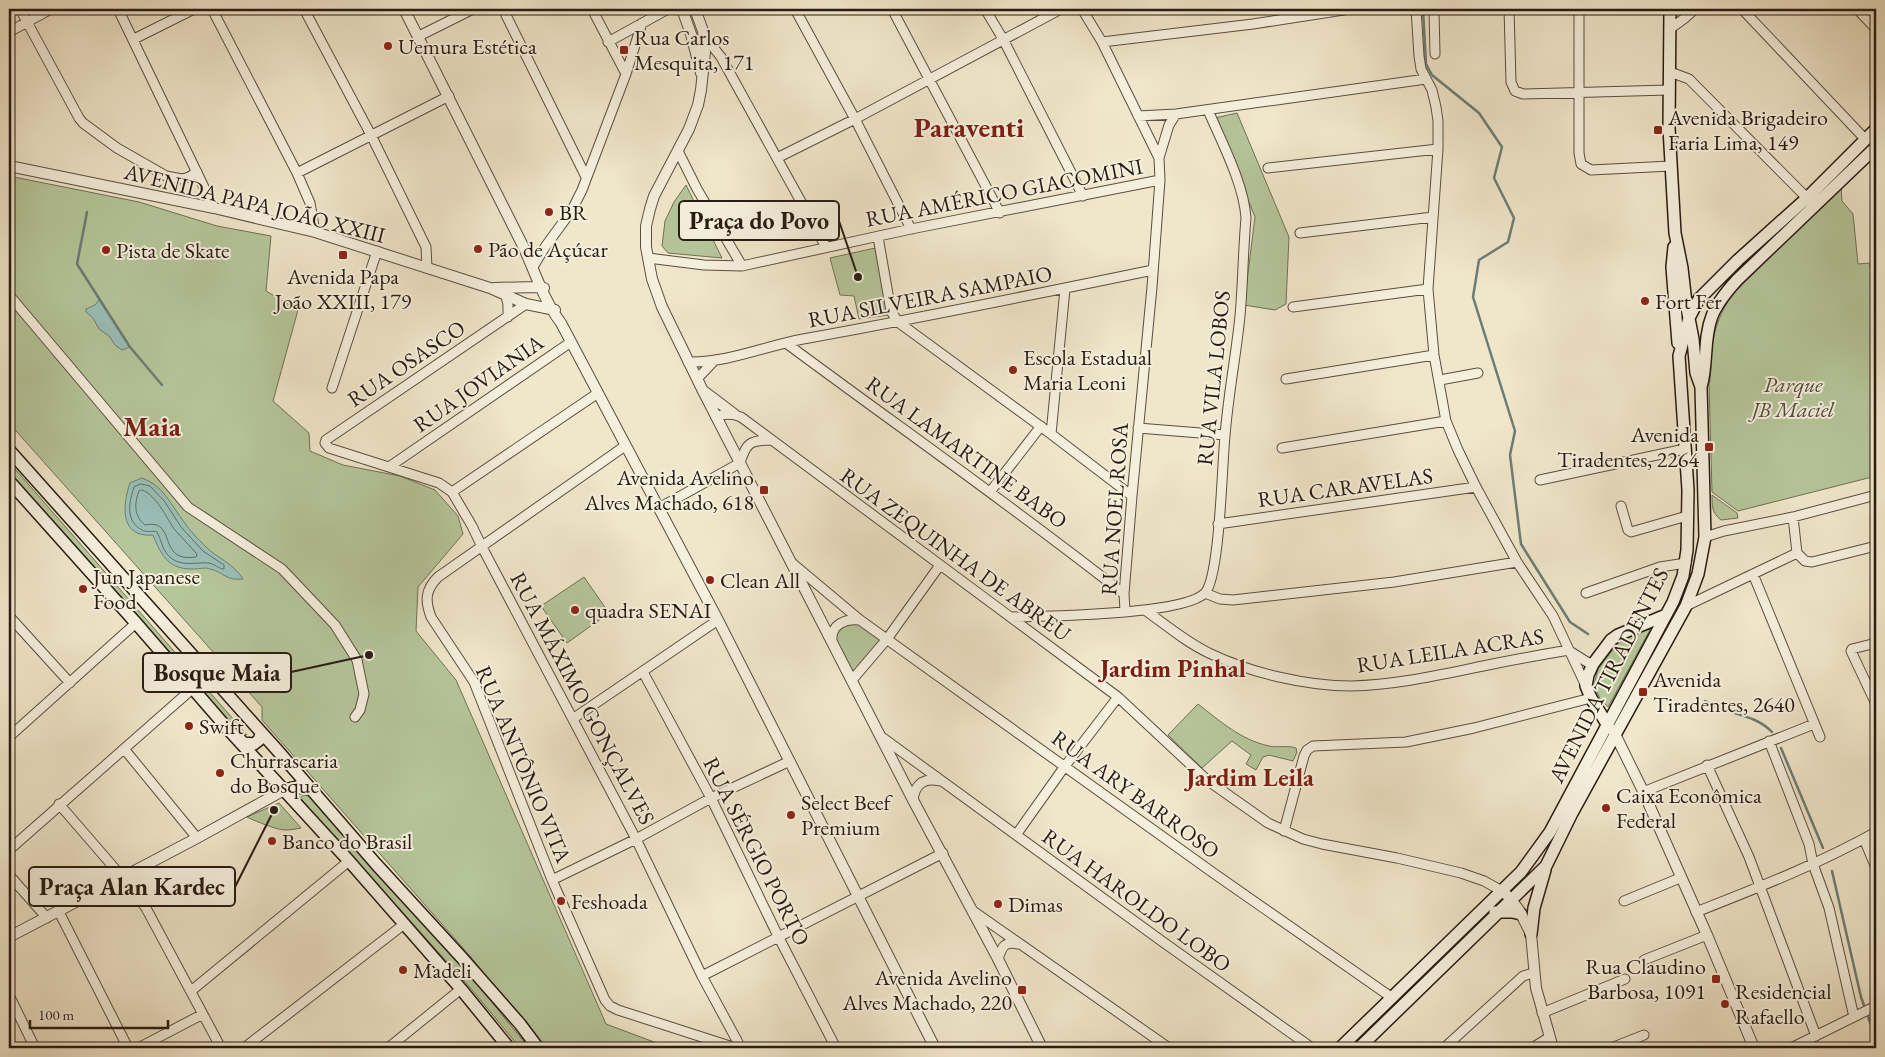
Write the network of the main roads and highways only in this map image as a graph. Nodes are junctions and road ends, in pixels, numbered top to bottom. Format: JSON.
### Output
{"nodes":[{"id":1,"x":1670,"y":9,"type":"edge"},
{"id":2,"x":1876,"y":129,"type":"edge"},
{"id":3,"x":1876,"y":147,"type":"edge"},
{"id":4,"x":1675,"y":233,"type":"junction"},
{"id":5,"x":1689,"y":318,"type":"junction"},
{"id":6,"x":1679,"y":356,"type":"junction"},
{"id":7,"x":1701,"y":387,"type":"junction"},
{"id":8,"x":9,"y":450,"type":"edge"},
{"id":9,"x":9,"y":481,"type":"edge"},
{"id":10,"x":1666,"y":615,"type":"junction"},
{"id":11,"x":1607,"y":724,"type":"junction"},
{"id":12,"x":227,"y":728,"type":"junction"},
{"id":13,"x":261,"y":734,"type":"junction"},
{"id":14,"x":310,"y":789,"type":"junction"},
{"id":15,"x":284,"y":790,"type":"junction"},
{"id":16,"x":1546,"y":866,"type":"junction"},
{"id":17,"x":1500,"y":911,"type":"junction"},
{"id":18,"x":1480,"y":914,"type":"junction"},
{"id":19,"x":1521,"y":914,"type":"road end"},
{"id":20,"x":1531,"y":934,"type":"road end"},
{"id":21,"x":509,"y":1048,"type":"edge"},
{"id":22,"x":538,"y":1048,"type":"edge"},
{"id":23,"x":1340,"y":1048,"type":"edge"},
{"id":24,"x":1359,"y":1048,"type":"edge"}],
"edges":[{"from":1,"to":4,"type":"main road"},
{"from":2,"to":5,"type":"main road","name":"AVENIDA TIRADENTES"},
{"from":3,"to":7,"type":"main road","name":"AVENIDA TIRADENTES"},
{"from":4,"to":5,"type":"main road"},
{"from":4,"to":6,"type":"main road"},
{"from":5,"to":6,"type":"main road","name":"AVENIDA TIRADENTES"},
{"from":5,"to":7,"type":"main road"},
{"from":6,"to":10,"type":"main road","name":"AVENIDA TIRADENTES"},
{"from":7,"to":16,"type":"main road","name":"AVENIDA TIRADENTES"},
{"from":8,"to":13,"type":"main road"},
{"from":9,"to":12,"type":"main road"},
{"from":10,"to":11,"type":"main road","name":"AVENIDA TIRADENTES"},
{"from":10,"to":11,"type":"main road"},
{"from":11,"to":18,"type":"main road","name":"AVENIDA TIRADENTES"},
{"from":12,"to":13,"type":"main road"},
{"from":12,"to":15,"type":"main road"},
{"from":13,"to":14,"type":"main road"},
{"from":14,"to":15,"type":"main road"},
{"from":14,"to":22,"type":"main road"},
{"from":15,"to":21,"type":"main road"},
{"from":16,"to":17,"type":"main road","name":"AVENIDA TIRADENTES"},
{"from":16,"to":20,"type":"main road"},
{"from":17,"to":18,"type":"main road"},
{"from":17,"to":19,"type":"main road"},
{"from":17,"to":24,"type":"main road","name":"AVENIDA TIRADENTES"},
{"from":18,"to":23,"type":"main road","name":"AVENIDA TIRADENTES"}]}
